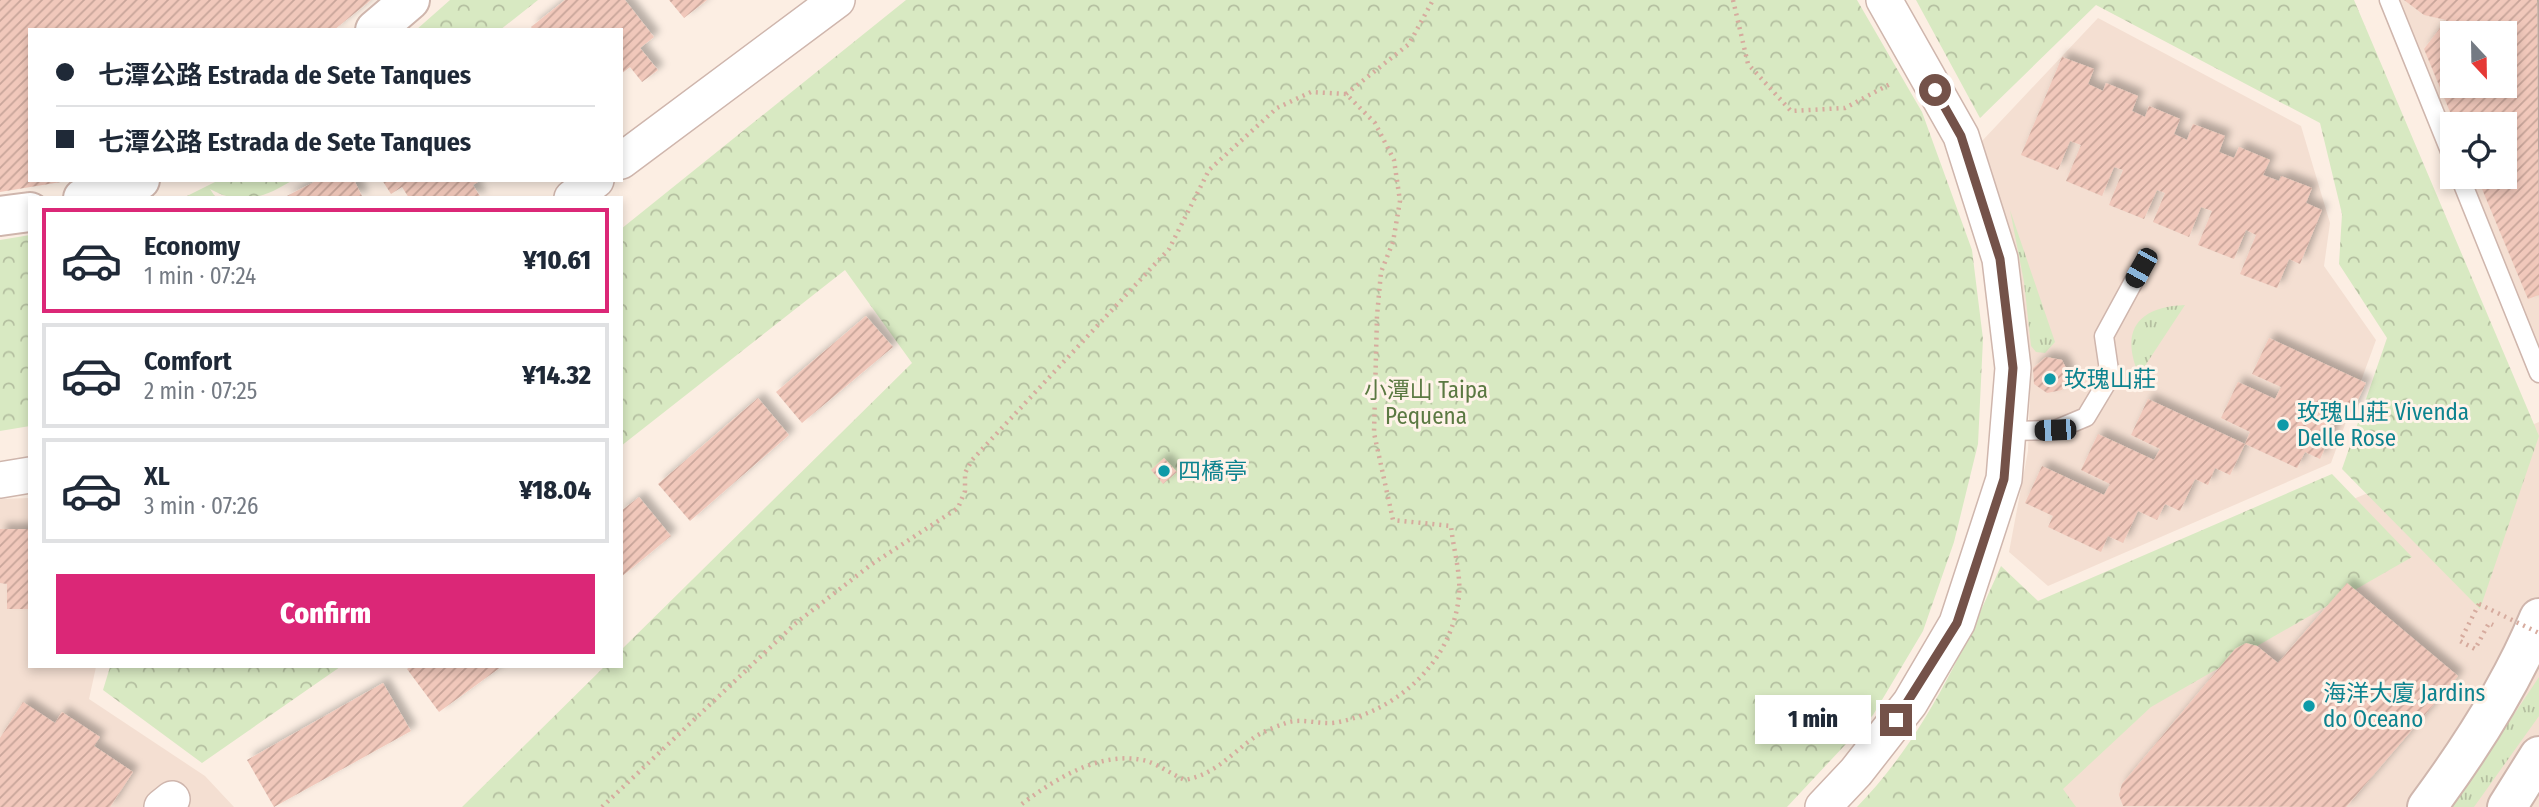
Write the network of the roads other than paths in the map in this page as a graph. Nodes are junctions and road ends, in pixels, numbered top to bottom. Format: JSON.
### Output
{"nodes":[{"id":1,"x":410,"y":0,"type":"edge"},
{"id":2,"x":837,"y":0,"type":"edge"},
{"id":3,"x":1884,"y":0,"type":"edge"},
{"id":4,"x":2389,"y":0,"type":"edge"},
{"id":5,"x":377,"y":28,"type":"edge"},
{"id":6,"x":2440,"y":126,"type":"edge"},
{"id":7,"x":623,"y":160,"type":"edge"},
{"id":8,"x":134,"y":182,"type":"edge"},
{"id":9,"x":593,"y":182,"type":"edge"},
{"id":10,"x":2465,"y":189,"type":"edge"},
{"id":11,"x":89,"y":196,"type":"edge"},
{"id":12,"x":575,"y":196,"type":"edge"},
{"id":13,"x":28,"y":212,"type":"edge"},
{"id":14,"x":0,"y":216,"type":"edge"},
{"id":15,"x":2141,"y":268,"type":"dead end"},
{"id":16,"x":2539,"y":373,"type":"edge"},
{"id":17,"x":2008,"y":431,"type":"junction"},
{"id":18,"x":28,"y":475,"type":"edge"},
{"id":19,"x":0,"y":480,"type":"edge"},
{"id":20,"x":2539,"y":618,"type":"edge"},
{"id":21,"x":2539,"y":756,"type":"edge"},
{"id":22,"x":1823,"y":807,"type":"edge"},
{"id":23,"x":2427,"y":807,"type":"edge"},
{"id":24,"x":2507,"y":807,"type":"edge"}],
"edges":[{"from":1,"to":5,"type":"street"},
{"from":2,"to":7,"type":"street"},
{"from":3,"to":17,"type":"street"},
{"from":4,"to":6,"type":"lane"},
{"from":8,"to":11,"type":"street"},
{"from":9,"to":12,"type":"street"},
{"from":10,"to":16,"type":"lane"},
{"from":13,"to":14,"type":"street"},
{"from":15,"to":17,"type":"lane"},
{"from":17,"to":22,"type":"street"},
{"from":18,"to":19,"type":"street"},
{"from":20,"to":23,"type":"street"},
{"from":21,"to":24,"type":"street"}]}
